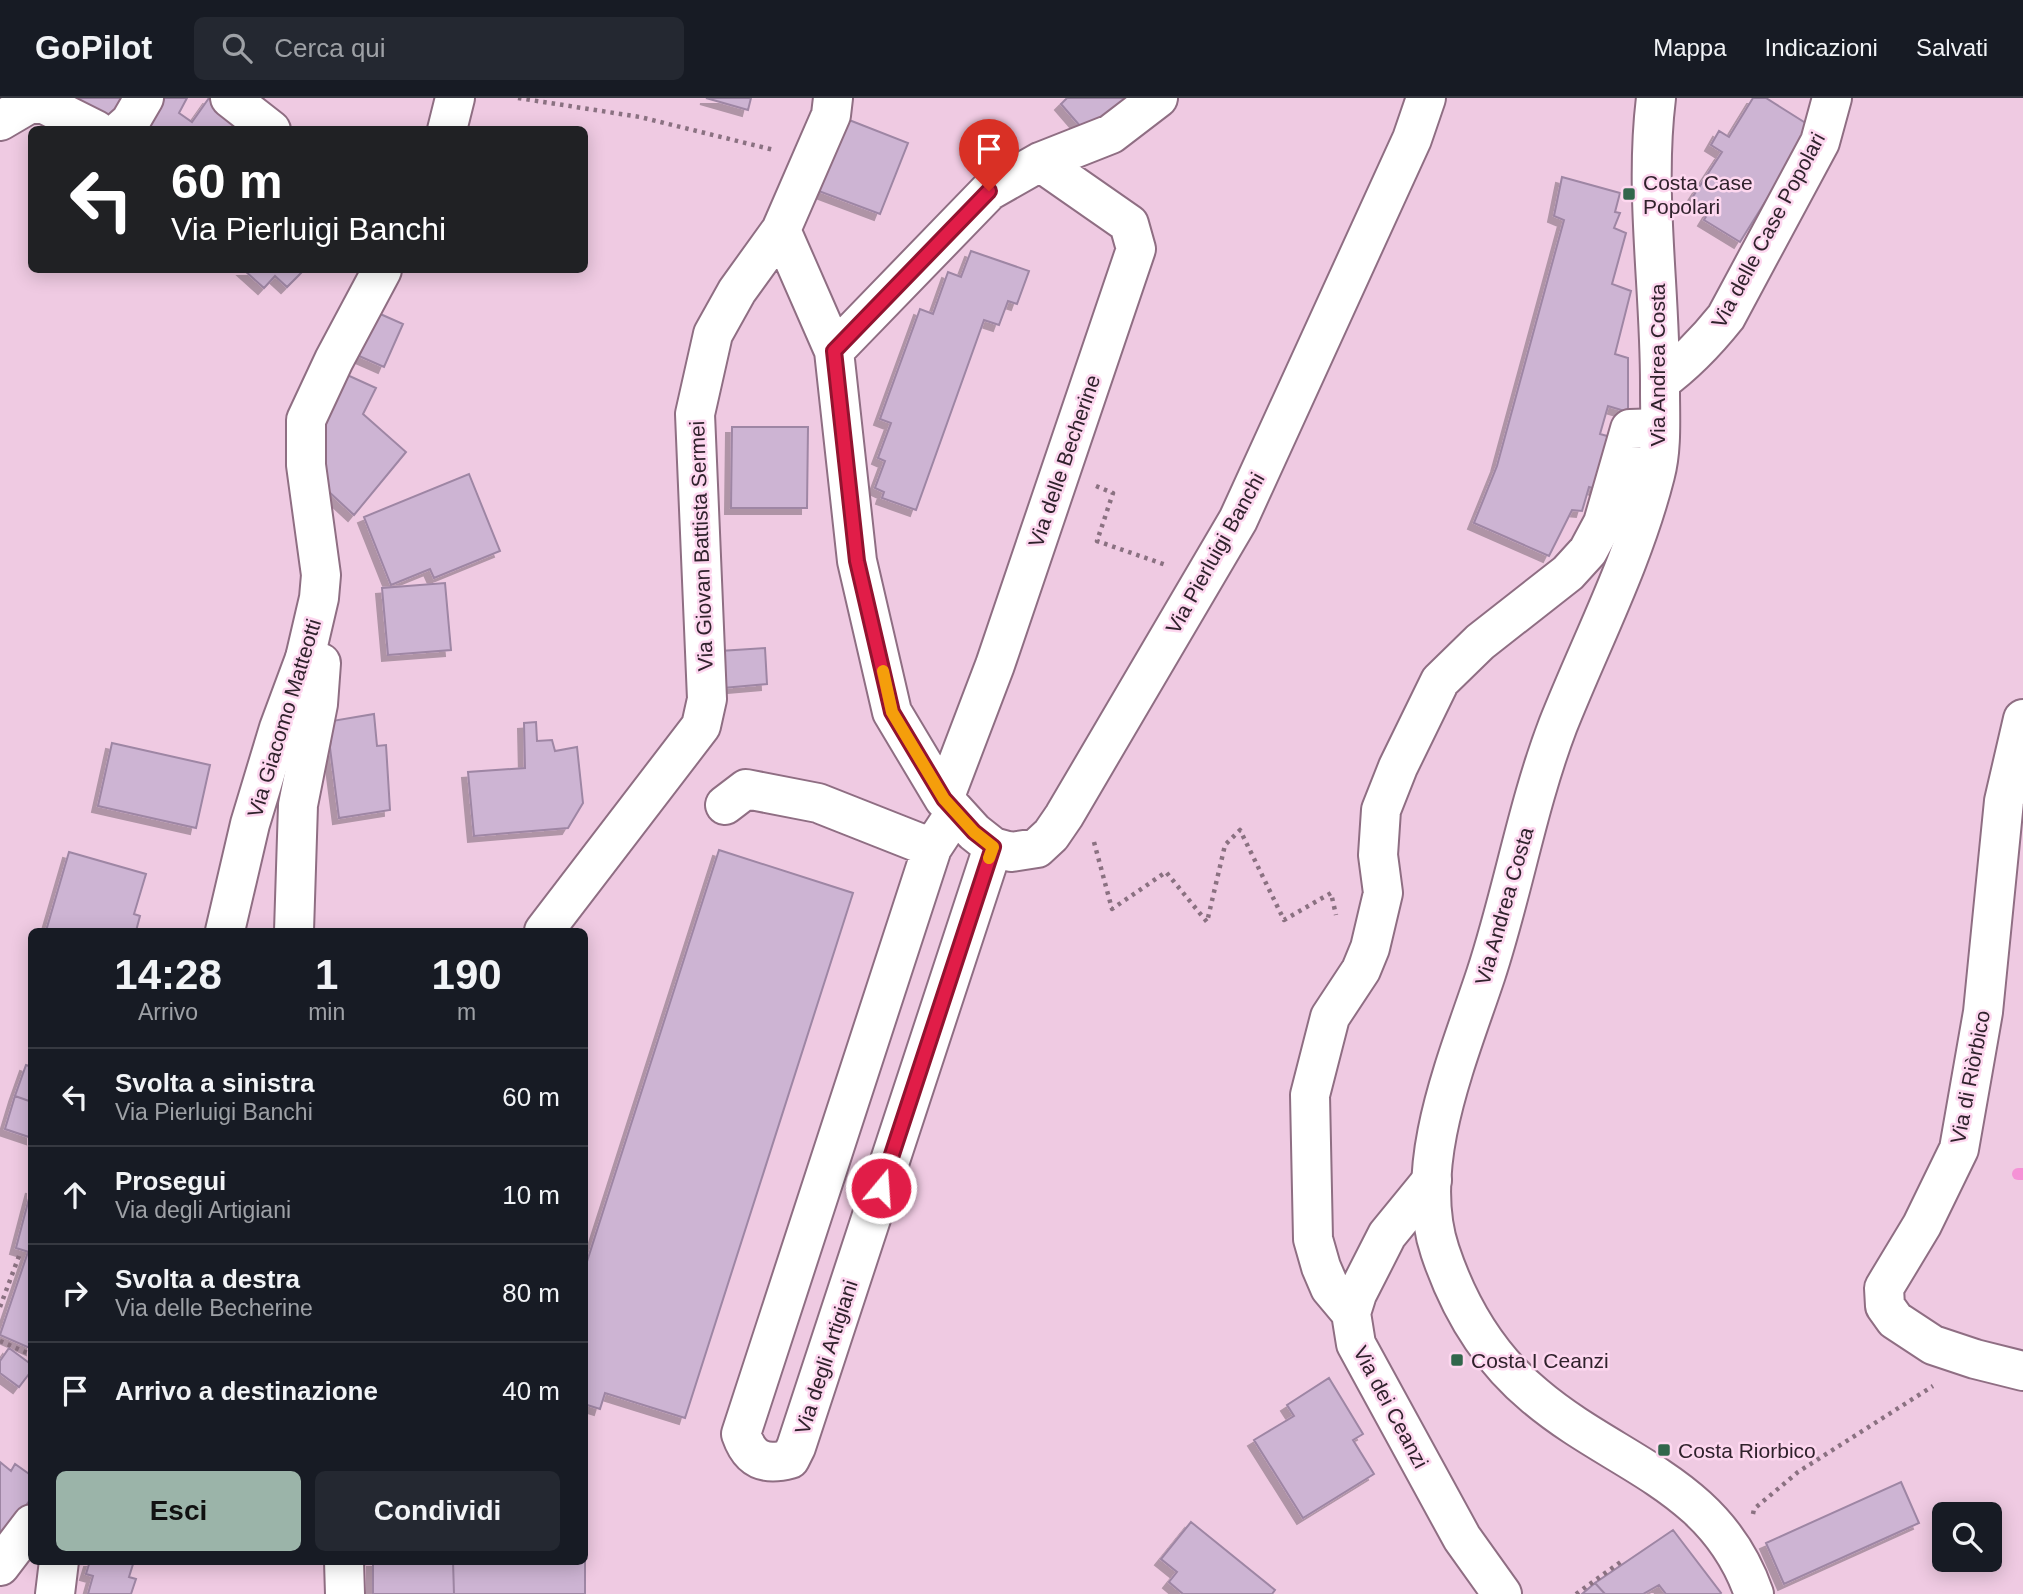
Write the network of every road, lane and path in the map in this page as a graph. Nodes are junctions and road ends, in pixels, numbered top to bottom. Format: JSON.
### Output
{"nodes":[{"id":1,"x":144,"y":98,"type":"edge"},
{"id":2,"x":230,"y":98,"type":"edge"},
{"id":3,"x":455,"y":98,"type":"edge"},
{"id":4,"x":518,"y":98,"type":"edge"},
{"id":5,"x":834,"y":98,"type":"edge"},
{"id":6,"x":1158,"y":98,"type":"edge"},
{"id":7,"x":1426,"y":98,"type":"edge"},
{"id":8,"x":1656,"y":98,"type":"edge"},
{"id":9,"x":1832,"y":98,"type":"edge"},
{"id":10,"x":0,"y":121,"type":"edge"},
{"id":11,"x":88,"y":126,"type":"edge"},
{"id":12,"x":126,"y":126,"type":"edge"},
{"id":13,"x":266,"y":126,"type":"edge"},
{"id":14,"x":448,"y":126,"type":"edge"},
{"id":15,"x":812,"y":159,"type":"junction"},
{"id":16,"x":1040,"y":162,"type":"junction"},
{"id":17,"x":781,"y":230,"type":"junction"},
{"id":18,"x":380,"y":273,"type":"edge"},
{"id":19,"x":834,"y":351,"type":"junction"},
{"id":20,"x":1660,"y":382,"type":"junction"},
{"id":21,"x":1645,"y":429,"type":"junction"},
{"id":22,"x":1060,"y":472,"type":"junction"},
{"id":23,"x":1171,"y":567,"type":"dead end"},
{"id":24,"x":304,"y":658,"type":"junction"},
{"id":25,"x":2023,"y":719,"type":"edge"},
{"id":26,"x":725,"y":804,"type":"dead end"},
{"id":27,"x":950,"y":806,"type":"junction"},
{"id":28,"x":1064,"y":816,"type":"junction"},
{"id":29,"x":993,"y":847,"type":"junction"},
{"id":30,"x":932,"y":848,"type":"junction"},
{"id":31,"x":1337,"y":916,"type":"dead end"},
{"id":32,"x":226,"y":928,"type":"edge"},
{"id":33,"x":294,"y":928,"type":"edge"},
{"id":34,"x":546,"y":928,"type":"edge"},
{"id":35,"x":1432,"y":1180,"type":"junction"},
{"id":36,"x":19,"y":1256,"type":"dead end"},
{"id":37,"x":0,"y":1307,"type":"edge"},
{"id":38,"x":1351,"y":1313,"type":"junction"},
{"id":39,"x":0,"y":1341,"type":"edge"},
{"id":40,"x":28,"y":1353,"type":"edge"},
{"id":41,"x":1975,"y":1359,"type":"junction"},
{"id":42,"x":2023,"y":1371,"type":"edge"},
{"id":43,"x":28,"y":1529,"type":"edge"},
{"id":44,"x":1728,"y":1543,"type":"junction"},
{"id":45,"x":1622,"y":1561,"type":"dead end"},
{"id":46,"x":59,"y":1565,"type":"edge"},
{"id":47,"x":344,"y":1565,"type":"edge"},
{"id":48,"x":0,"y":1566,"type":"edge"},
{"id":49,"x":55,"y":1594,"type":"edge"},
{"id":50,"x":345,"y":1594,"type":"edge"},
{"id":51,"x":1502,"y":1594,"type":"edge"},
{"id":52,"x":1576,"y":1594,"type":"edge"},
{"id":53,"x":1754,"y":1594,"type":"edge"}],
"edges":[{"from":1,"to":12,"type":"street"},
{"from":2,"to":13,"type":"street"},
{"from":3,"to":14,"type":"street"},
{"from":4,"to":15,"type":"path"},
{"from":5,"to":15,"type":"street","name":"Via Giovan Battista Sermei"},
{"from":6,"to":16,"type":"street"},
{"from":7,"to":28,"type":"street","name":"Via Pierluigi Banchi"},
{"from":8,"to":20,"type":"street","name":"Via Andrea Costa"},
{"from":9,"to":20,"type":"street","name":"Via delle Case Popolari"},
{"from":10,"to":11,"type":"street"},
{"from":15,"to":17,"type":"street","name":"Via Giovan Battista Sermei"},
{"from":16,"to":19,"type":"street"},
{"from":16,"to":22,"type":"street","name":"Via delle Becherine"},
{"from":17,"to":19,"type":"street"},
{"from":17,"to":34,"type":"street","name":"Via Giovan Battista Sermei"},
{"from":18,"to":24,"type":"street","name":"Via Giacomo Matteotti"},
{"from":19,"to":27,"type":"street"},
{"from":20,"to":21,"type":"street","name":"Via Andrea Costa"},
{"from":21,"to":35,"type":"street","name":"Via Andrea Costa"},
{"from":21,"to":38,"type":"street"},
{"from":22,"to":23,"type":"path"},
{"from":22,"to":27,"type":"street","name":"Via delle Becherine"},
{"from":24,"to":32,"type":"street","name":"Via Giacomo Matteotti"},
{"from":24,"to":33,"type":"street"},
{"from":25,"to":41,"type":"street","name":"Via di Riòrbico"},
{"from":26,"to":30,"type":"street"},
{"from":27,"to":29,"type":"street"},
{"from":27,"to":30,"type":"street","name":"Via degli Artigiani"},
{"from":28,"to":29,"type":"street","name":"Via Pierluigi Banchi"},
{"from":28,"to":31,"type":"path"},
{"from":29,"to":30,"type":"street","name":"Via degli Artigiani"},
{"from":35,"to":38,"type":"street"},
{"from":35,"to":44,"type":"street","name":"Via Andrea Costa"},
{"from":36,"to":37,"type":"path"},
{"from":38,"to":51,"type":"street","name":"Via dei Ceanzi"},
{"from":39,"to":40,"type":"path"},
{"from":41,"to":42,"type":"street","name":"Via di Riòrbico"},
{"from":41,"to":44,"type":"path"},
{"from":43,"to":48,"type":"street"},
{"from":44,"to":53,"type":"street","name":"Via Andrea Costa"},
{"from":45,"to":52,"type":"path"},
{"from":46,"to":49,"type":"street"},
{"from":47,"to":50,"type":"street"}]}
